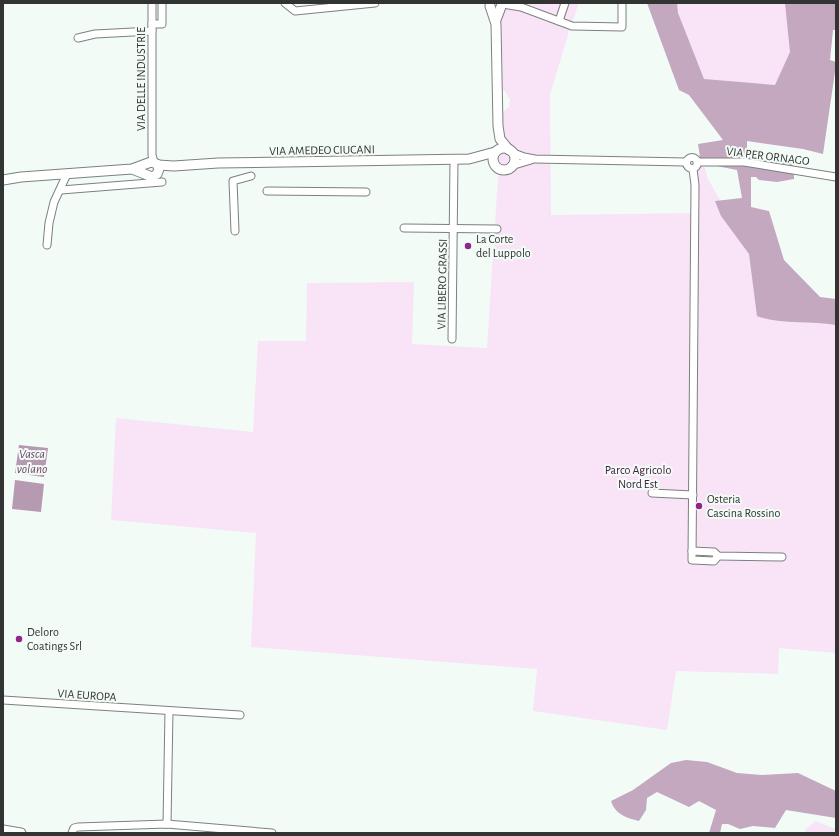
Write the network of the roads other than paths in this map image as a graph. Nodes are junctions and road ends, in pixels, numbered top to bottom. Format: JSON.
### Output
{"nodes":[{"id":1,"x":152,"y":3,"type":"edge"},
{"id":2,"x":162,"y":3,"type":"edge"},
{"id":3,"x":285,"y":3,"type":"edge"},
{"id":4,"x":375,"y":3,"type":"edge"},
{"id":5,"x":514,"y":3,"type":"edge"},
{"id":6,"x":565,"y":3,"type":"edge"},
{"id":7,"x":622,"y":3,"type":"edge"},
{"id":8,"x":488,"y":4,"type":"edge"},
{"id":9,"x":502,"y":4,"type":"edge"},
{"id":10,"x":521,"y":7,"type":"junction"},
{"id":11,"x":559,"y":21,"type":"junction"},
{"id":12,"x":496,"y":24,"type":"junction"},
{"id":13,"x":152,"y":28,"type":"junction"},
{"id":14,"x":78,"y":38,"type":"dead end"},
{"id":15,"x":500,"y":135,"type":"junction"},
{"id":16,"x":510,"y":151,"type":"junction"},
{"id":17,"x":496,"y":152,"type":"junction"},
{"id":18,"x":470,"y":159,"type":"junction"},
{"id":19,"x":535,"y":159,"type":"junction"},
{"id":20,"x":454,"y":160,"type":"junction"},
{"id":21,"x":686,"y":162,"type":"junction"},
{"id":22,"x":697,"y":162,"type":"junction"},
{"id":23,"x":152,"y":165,"type":"junction"},
{"id":24,"x":496,"y":166,"type":"junction"},
{"id":25,"x":511,"y":166,"type":"junction"},
{"id":26,"x":693,"y":168,"type":"junction"},
{"id":27,"x":67,"y":174,"type":"junction"},
{"id":28,"x":251,"y":176,"type":"dead end"},
{"id":29,"x":836,"y":177,"type":"edge"},
{"id":30,"x":3,"y":180,"type":"edge"},
{"id":31,"x":162,"y":182,"type":"dead end"},
{"id":32,"x":61,"y":190,"type":"junction"},
{"id":33,"x":267,"y":192,"type":"dead end"},
{"id":34,"x":366,"y":192,"type":"dead end"},
{"id":35,"x":404,"y":228,"type":"dead end"},
{"id":36,"x":455,"y":229,"type":"junction"},
{"id":37,"x":497,"y":229,"type":"dead end"},
{"id":38,"x":235,"y":231,"type":"dead end"},
{"id":39,"x":47,"y":245,"type":"dead end"},
{"id":40,"x":452,"y":339,"type":"dead end"},
{"id":41,"x":652,"y":493,"type":"dead end"},
{"id":42,"x":693,"y":495,"type":"junction"},
{"id":43,"x":782,"y":557,"type":"dead end"},
{"id":44,"x":3,"y":700,"type":"edge"},
{"id":45,"x":169,"y":711,"type":"junction"},
{"id":46,"x":240,"y":714,"type":"dead end"},
{"id":47,"x":167,"y":824,"type":"junction"},
{"id":48,"x":3,"y":831,"type":"edge"},
{"id":49,"x":18,"y":832,"type":"edge"},
{"id":50,"x":21,"y":833,"type":"edge"},
{"id":51,"x":72,"y":833,"type":"edge"},
{"id":52,"x":272,"y":833,"type":"edge"}],
"edges":[{"from":1,"to":13,"type":"street","name":"VIA DELLE INDUSTRIE"},
{"from":2,"to":13,"type":"street"},
{"from":3,"to":4,"type":"street"},
{"from":5,"to":10,"type":"street"},
{"from":6,"to":11,"type":"street"},
{"from":7,"to":11,"type":"street"},
{"from":8,"to":9,"type":"main road"},
{"from":8,"to":12,"type":"main road"},
{"from":9,"to":10,"type":"street"},
{"from":9,"to":12,"type":"main road"},
{"from":10,"to":11,"type":"street"},
{"from":12,"to":15,"type":"main road"},
{"from":13,"to":14,"type":"street"},
{"from":13,"to":23,"type":"street","name":"VIA DELLE INDUSTRIE"},
{"from":15,"to":16,"type":"main road"},
{"from":15,"to":17,"type":"main road"},
{"from":16,"to":17,"type":"main road","name":"VIA AMEDEO CIUCANI"},
{"from":16,"to":19,"type":"street","name":"VIA AMEDEO CIUCANI"},
{"from":16,"to":25,"type":"main road"},
{"from":17,"to":18,"type":"main road","name":"VIA AMEDEO CIUCANI"},
{"from":17,"to":24,"type":"main road"},
{"from":18,"to":20,"type":"main road","name":"VIA AMEDEO CIUCANI"},
{"from":18,"to":24,"type":"main road","name":"VIA AMEDEO CIUCANI"},
{"from":19,"to":21,"type":"street","name":"VIA AMEDEO CIUCANI"},
{"from":19,"to":25,"type":"street","name":"VIA AMEDEO CIUCANI"},
{"from":20,"to":23,"type":"main road","name":"VIA AMEDEO CIUCANI"},
{"from":20,"to":36,"type":"street","name":"VIA LIBERO GRASSI"},
{"from":21,"to":22,"type":"street"},
{"from":21,"to":26,"type":"street"},
{"from":22,"to":26,"type":"street"},
{"from":22,"to":29,"type":"street","name":"VIA PER ORNAGO"},
{"from":23,"to":27,"type":"main road","name":"VIA AMEDEO CIUCANI"},
{"from":24,"to":25,"type":"main road","name":"VIA AMEDEO CIUCANI"},
{"from":26,"to":42,"type":"street"},
{"from":27,"to":30,"type":"main road","name":"VIA AMEDEO CIUCANI"},
{"from":27,"to":32,"type":"street"},
{"from":28,"to":38,"type":"street"},
{"from":31,"to":32,"type":"street"},
{"from":32,"to":39,"type":"street"},
{"from":33,"to":34,"type":"street"},
{"from":35,"to":36,"type":"street","name":"VIA LIBERO GRASSI"},
{"from":36,"to":37,"type":"street","name":"VIA LIBERO GRASSI"},
{"from":36,"to":40,"type":"street","name":"VIA LIBERO GRASSI"},
{"from":41,"to":42,"type":"street"},
{"from":42,"to":43,"type":"street"},
{"from":44,"to":45,"type":"street","name":"VIA EUROPA"},
{"from":45,"to":46,"type":"street","name":"VIA EUROPA"},
{"from":45,"to":47,"type":"street"},
{"from":47,"to":51,"type":"street"},
{"from":47,"to":52,"type":"street"},
{"from":48,"to":49,"type":"main road"},
{"from":49,"to":50,"type":"main road"}]}
